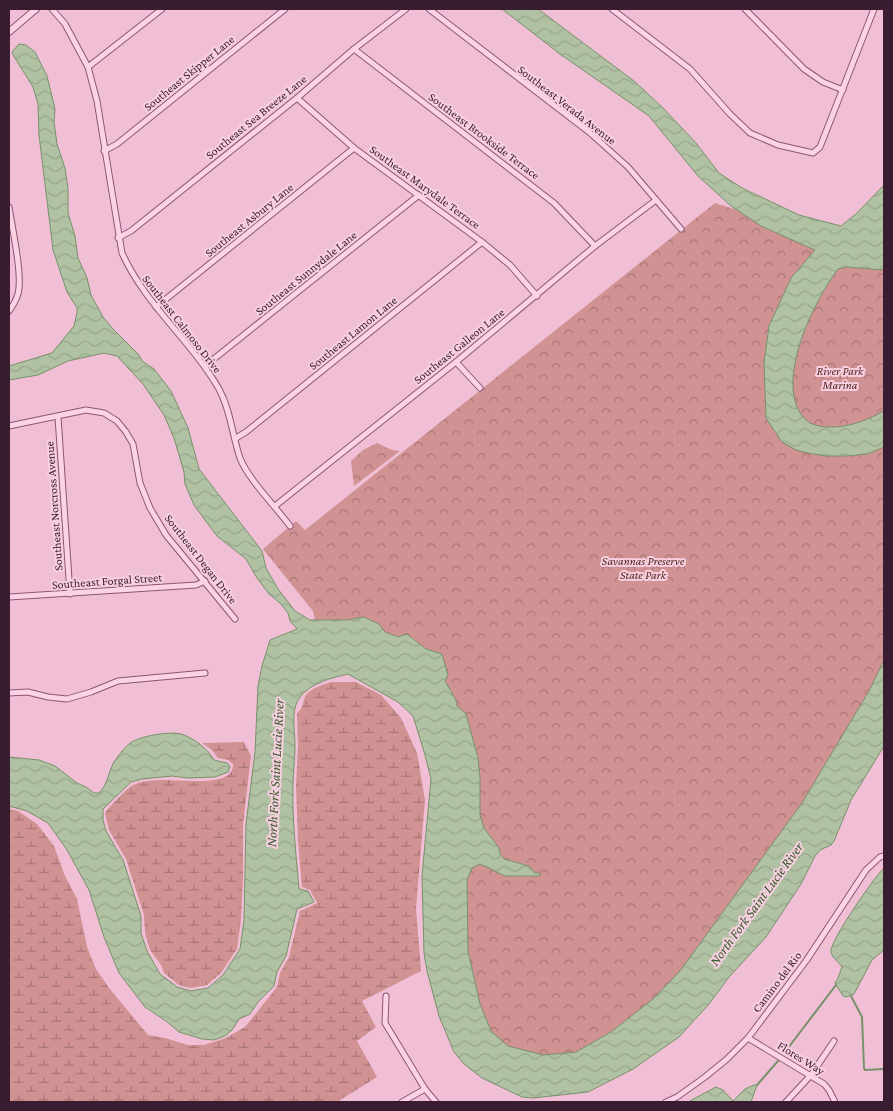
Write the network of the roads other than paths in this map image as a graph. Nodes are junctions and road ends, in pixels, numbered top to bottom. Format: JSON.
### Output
{"nodes":[{"id":1,"x":36,"y":9,"type":"edge"},
{"id":2,"x":52,"y":9,"type":"edge"},
{"id":3,"x":162,"y":9,"type":"edge"},
{"id":4,"x":285,"y":9,"type":"edge"},
{"id":5,"x":406,"y":9,"type":"edge"},
{"id":6,"x":429,"y":9,"type":"edge"},
{"id":7,"x":612,"y":9,"type":"edge"},
{"id":8,"x":745,"y":9,"type":"edge"},
{"id":9,"x":872,"y":10,"type":"edge"},
{"id":10,"x":9,"y":32,"type":"edge"},
{"id":11,"x":354,"y":49,"type":"junction"},
{"id":12,"x":88,"y":67,"type":"junction"},
{"id":13,"x":843,"y":90,"type":"junction"},
{"id":14,"x":297,"y":98,"type":"junction"},
{"id":15,"x":354,"y":148,"type":"junction"},
{"id":16,"x":104,"y":151,"type":"junction"},
{"id":17,"x":419,"y":195,"type":"junction"},
{"id":18,"x":656,"y":200,"type":"junction"},
{"id":19,"x":9,"y":207,"type":"edge"},
{"id":20,"x":681,"y":229,"type":"dead end"},
{"id":21,"x":118,"y":238,"type":"junction"},
{"id":22,"x":482,"y":242,"type":"junction"},
{"id":23,"x":596,"y":246,"type":"junction"},
{"id":24,"x":537,"y":296,"type":"junction"},
{"id":25,"x":156,"y":307,"type":"junction"},
{"id":26,"x":9,"y":311,"type":"edge"},
{"id":27,"x":456,"y":362,"type":"junction"},
{"id":28,"x":205,"y":366,"type":"junction"},
{"id":29,"x":480,"y":388,"type":"dead end"},
{"id":30,"x":58,"y":417,"type":"junction"},
{"id":31,"x":9,"y":426,"type":"edge"},
{"id":32,"x":236,"y":438,"type":"junction"},
{"id":33,"x":275,"y":506,"type":"junction"},
{"id":34,"x":290,"y":526,"type":"dead end"},
{"id":35,"x":205,"y":582,"type":"junction"},
{"id":36,"x":70,"y":594,"type":"junction"},
{"id":37,"x":9,"y":597,"type":"edge"},
{"id":38,"x":235,"y":619,"type":"dead end"},
{"id":39,"x":205,"y":672,"type":"dead end"},
{"id":40,"x":9,"y":693,"type":"edge"},
{"id":41,"x":884,"y":856,"type":"edge"},
{"id":42,"x":386,"y":996,"type":"dead end"},
{"id":43,"x":748,"y":1038,"type":"junction"},
{"id":44,"x":834,"y":1041,"type":"dead end"},
{"id":45,"x":811,"y":1075,"type":"junction"},
{"id":46,"x":425,"y":1089,"type":"junction"},
{"id":47,"x":402,"y":1102,"type":"edge"},
{"id":48,"x":436,"y":1102,"type":"edge"},
{"id":49,"x":666,"y":1102,"type":"edge"},
{"id":50,"x":786,"y":1102,"type":"edge"},
{"id":51,"x":835,"y":1102,"type":"edge"}],
"edges":[{"from":1,"to":10,"type":"street"},
{"from":2,"to":12,"type":"street","name":"Southeast Calmoso Drive"},
{"from":3,"to":12,"type":"street"},
{"from":4,"to":16,"type":"street","name":"Southeast Skipper Lane"},
{"from":5,"to":11,"type":"street","name":"Southeast Sea Breeze Lane"},
{"from":6,"to":18,"type":"street","name":"Southeast Verada Avenue"},
{"from":7,"to":13,"type":"street"},
{"from":8,"to":13,"type":"street"},
{"from":9,"to":13,"type":"street"},
{"from":11,"to":14,"type":"street","name":"Southeast Sea Breeze Lane"},
{"from":11,"to":23,"type":"street","name":"Southeast Brookside Terrace"},
{"from":12,"to":16,"type":"street","name":"Southeast Calmoso Drive"},
{"from":14,"to":15,"type":"street","name":"Southeast Marydale Terrace"},
{"from":14,"to":21,"type":"street","name":"Southeast Sea Breeze Lane"},
{"from":15,"to":17,"type":"street","name":"Southeast Marydale Terrace"},
{"from":15,"to":25,"type":"street","name":"Southeast Asbury Lane"},
{"from":16,"to":21,"type":"street","name":"Southeast Calmoso Drive"},
{"from":17,"to":22,"type":"street","name":"Southeast Marydale Terrace"},
{"from":17,"to":28,"type":"street","name":"Southeast Sunnydale Lane"},
{"from":18,"to":20,"type":"street","name":"Southeast Verada Avenue"},
{"from":18,"to":23,"type":"street","name":"Southeast Galleon Lane"},
{"from":19,"to":26,"type":"street"},
{"from":21,"to":25,"type":"street","name":"Southeast Calmoso Drive"},
{"from":22,"to":24,"type":"street","name":"Southeast Marydale Terrace"},
{"from":22,"to":32,"type":"street","name":"Southeast Lamon Lane"},
{"from":23,"to":24,"type":"street","name":"Southeast Galleon Lane"},
{"from":24,"to":27,"type":"street","name":"Southeast Galleon Lane"},
{"from":25,"to":28,"type":"street","name":"Southeast Calmoso Drive"},
{"from":27,"to":29,"type":"street"},
{"from":27,"to":33,"type":"street","name":"Southeast Galleon Lane"},
{"from":28,"to":32,"type":"street","name":"Southeast Calmoso Drive"},
{"from":30,"to":31,"type":"street","name":"Southeast Degan Drive"},
{"from":30,"to":35,"type":"street","name":"Southeast Degan Drive"},
{"from":30,"to":36,"type":"street","name":"Southeast Norcross Avenue"},
{"from":32,"to":33,"type":"street","name":"Southeast Calmoso Drive"},
{"from":33,"to":34,"type":"street","name":"Southeast Calmoso Drive"},
{"from":35,"to":36,"type":"street","name":"Southeast Forgal Street"},
{"from":35,"to":38,"type":"street","name":"Southeast Degan Drive"},
{"from":36,"to":37,"type":"street","name":"Southeast Forgal Street"},
{"from":39,"to":40,"type":"street"},
{"from":41,"to":43,"type":"street","name":"Camino del Rio"},
{"from":42,"to":46,"type":"street"},
{"from":43,"to":45,"type":"street","name":"Flores Way"},
{"from":43,"to":49,"type":"street","name":"Camino del Rio"},
{"from":44,"to":45,"type":"street"},
{"from":45,"to":50,"type":"street"},
{"from":45,"to":51,"type":"street","name":"Flores Way"},
{"from":46,"to":47,"type":"street"},
{"from":46,"to":48,"type":"street"}]}
